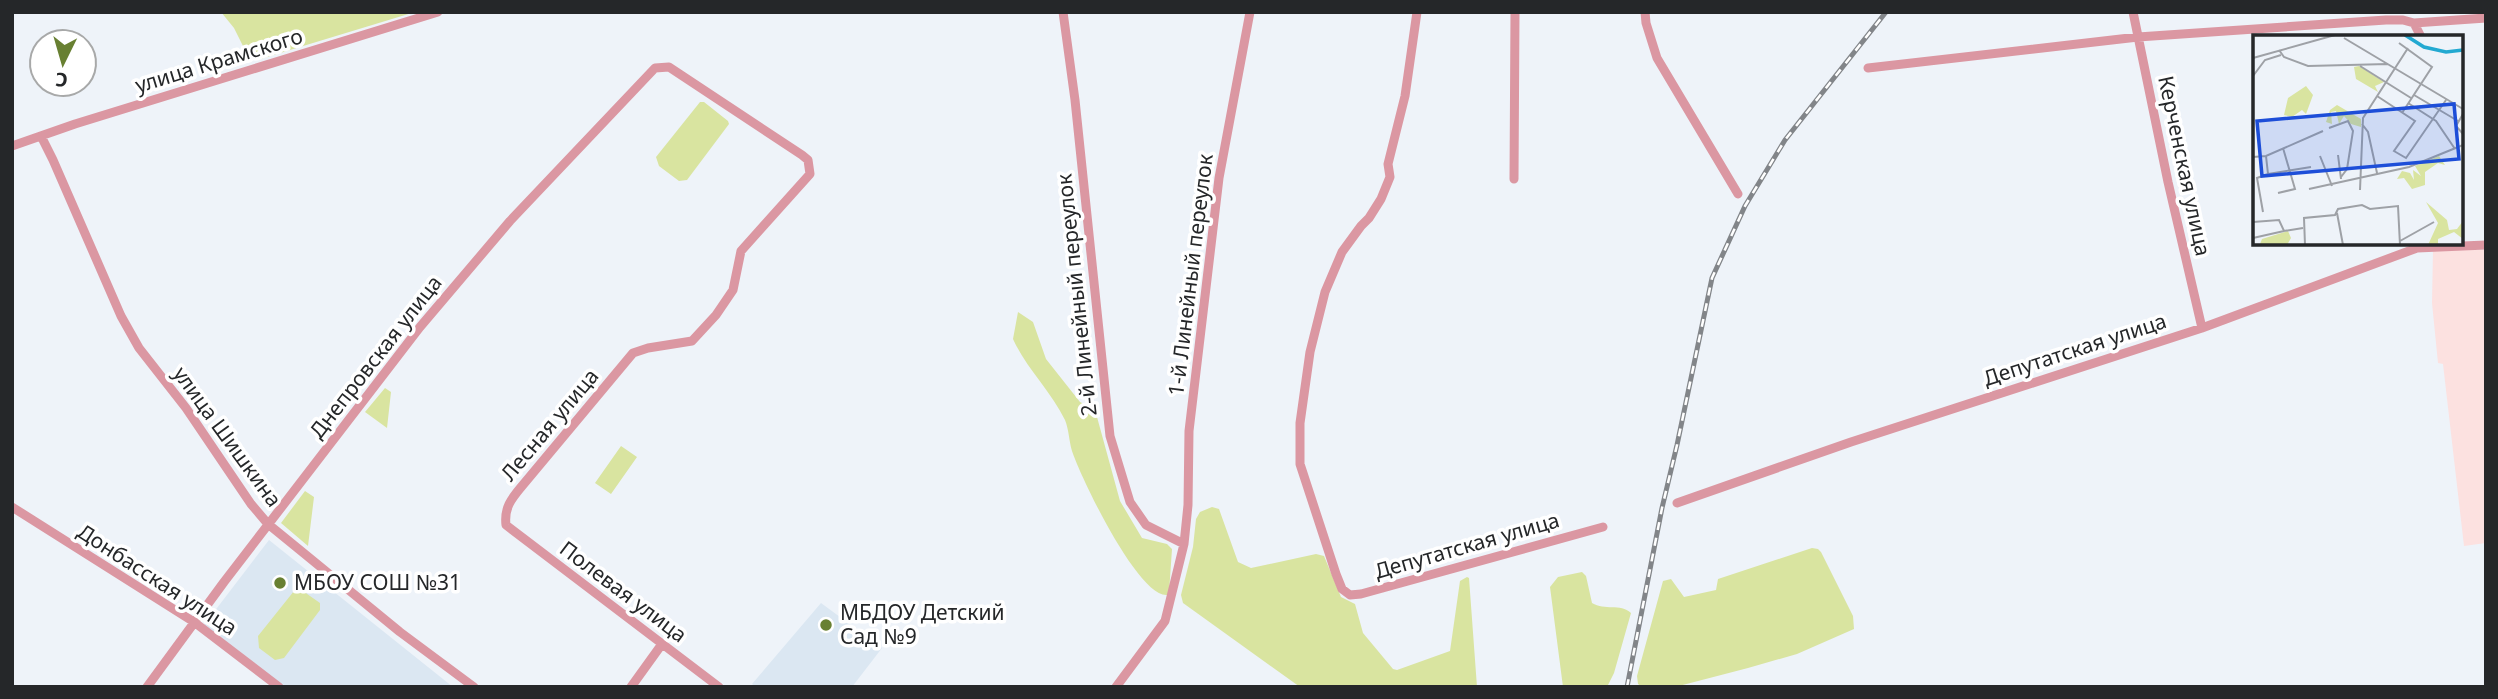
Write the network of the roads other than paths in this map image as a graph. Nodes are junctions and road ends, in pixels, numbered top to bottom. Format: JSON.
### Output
{"nodes":[{"id":1,"x":438,"y":12,"type":"edge"},
{"id":2,"x":1063,"y":12,"type":"edge"},
{"id":3,"x":1250,"y":12,"type":"edge"},
{"id":4,"x":1418,"y":12,"type":"edge"},
{"id":5,"x":1515,"y":12,"type":"edge"},
{"id":6,"x":1645,"y":12,"type":"edge"},
{"id":7,"x":2133,"y":12,"type":"edge"},
{"id":8,"x":2486,"y":18,"type":"edge"},
{"id":9,"x":2414,"y":23,"type":"junction"},
{"id":10,"x":2420,"y":35,"type":"edge"},
{"id":11,"x":2138,"y":37,"type":"junction"},
{"id":12,"x":656,"y":68,"type":"joint"},
{"id":13,"x":1868,"y":68,"type":"dead end"},
{"id":14,"x":41,"y":136,"type":"junction"},
{"id":15,"x":12,"y":146,"type":"edge"},
{"id":16,"x":1514,"y":179,"type":"dead end"},
{"id":17,"x":1738,"y":194,"type":"dead end"},
{"id":18,"x":2486,"y":245,"type":"edge"},
{"id":19,"x":2414,"y":246,"type":"edge"},
{"id":20,"x":2202,"y":328,"type":"junction"},
{"id":21,"x":1676,"y":503,"type":"dead end"},
{"id":22,"x":12,"y":507,"type":"edge"},
{"id":23,"x":268,"y":524,"type":"junction"},
{"id":24,"x":506,"y":525,"type":"joint"},
{"id":25,"x":1604,"y":527,"type":"dead end"},
{"id":26,"x":1184,"y":544,"type":"junction"},
{"id":27,"x":194,"y":622,"type":"junction"},
{"id":28,"x":662,"y":644,"type":"junction"},
{"id":29,"x":147,"y":687,"type":"edge"},
{"id":30,"x":279,"y":687,"type":"edge"},
{"id":31,"x":474,"y":687,"type":"edge"},
{"id":32,"x":631,"y":687,"type":"edge"},
{"id":33,"x":719,"y":687,"type":"edge"},
{"id":34,"x":1116,"y":687,"type":"edge"}],
"edges":[{"from":1,"to":14,"type":"street","name":"улица Крамского"},
{"from":2,"to":26,"type":"street","name":"2-й Линейный переулок"},
{"from":3,"to":26,"type":"street","name":"1-й Линейный переулок"},
{"from":4,"to":25,"type":"street","name":"Депутатская улица"},
{"from":5,"to":16,"type":"street"},
{"from":6,"to":17,"type":"street"},
{"from":7,"to":11,"type":"street","name":"Керченская улица"},
{"from":8,"to":9,"type":"street"},
{"from":9,"to":10,"type":"street"},
{"from":9,"to":11,"type":"street"},
{"from":11,"to":13,"type":"street"},
{"from":11,"to":20,"type":"street","name":"Керченская улица"},
{"from":12,"to":23,"type":"street","name":"Днепровская улица"},
{"from":12,"to":24,"type":"street","name":"Лесная улица"},
{"from":14,"to":15,"type":"street","name":"улица Крамского"},
{"from":14,"to":23,"type":"street","name":"улица Шишкина"},
{"from":18,"to":19,"type":"street","name":"Депутатская улица"},
{"from":19,"to":20,"type":"street","name":"Депутатская улица"},
{"from":20,"to":21,"type":"street","name":"Депутатская улица"},
{"from":22,"to":27,"type":"street","name":"Донбасская улица"},
{"from":23,"to":27,"type":"street","name":"Днепровская улица"},
{"from":23,"to":31,"type":"street","name":"улица Шишкина"},
{"from":24,"to":28,"type":"street","name":"Полевая улица"},
{"from":26,"to":34,"type":"street","name":"1-й Линейный переулок"},
{"from":27,"to":29,"type":"street","name":"Днепровская улица"},
{"from":27,"to":30,"type":"street","name":"Донбасская улица"},
{"from":28,"to":32,"type":"street"},
{"from":28,"to":33,"type":"street","name":"Полевая улица"}]}
